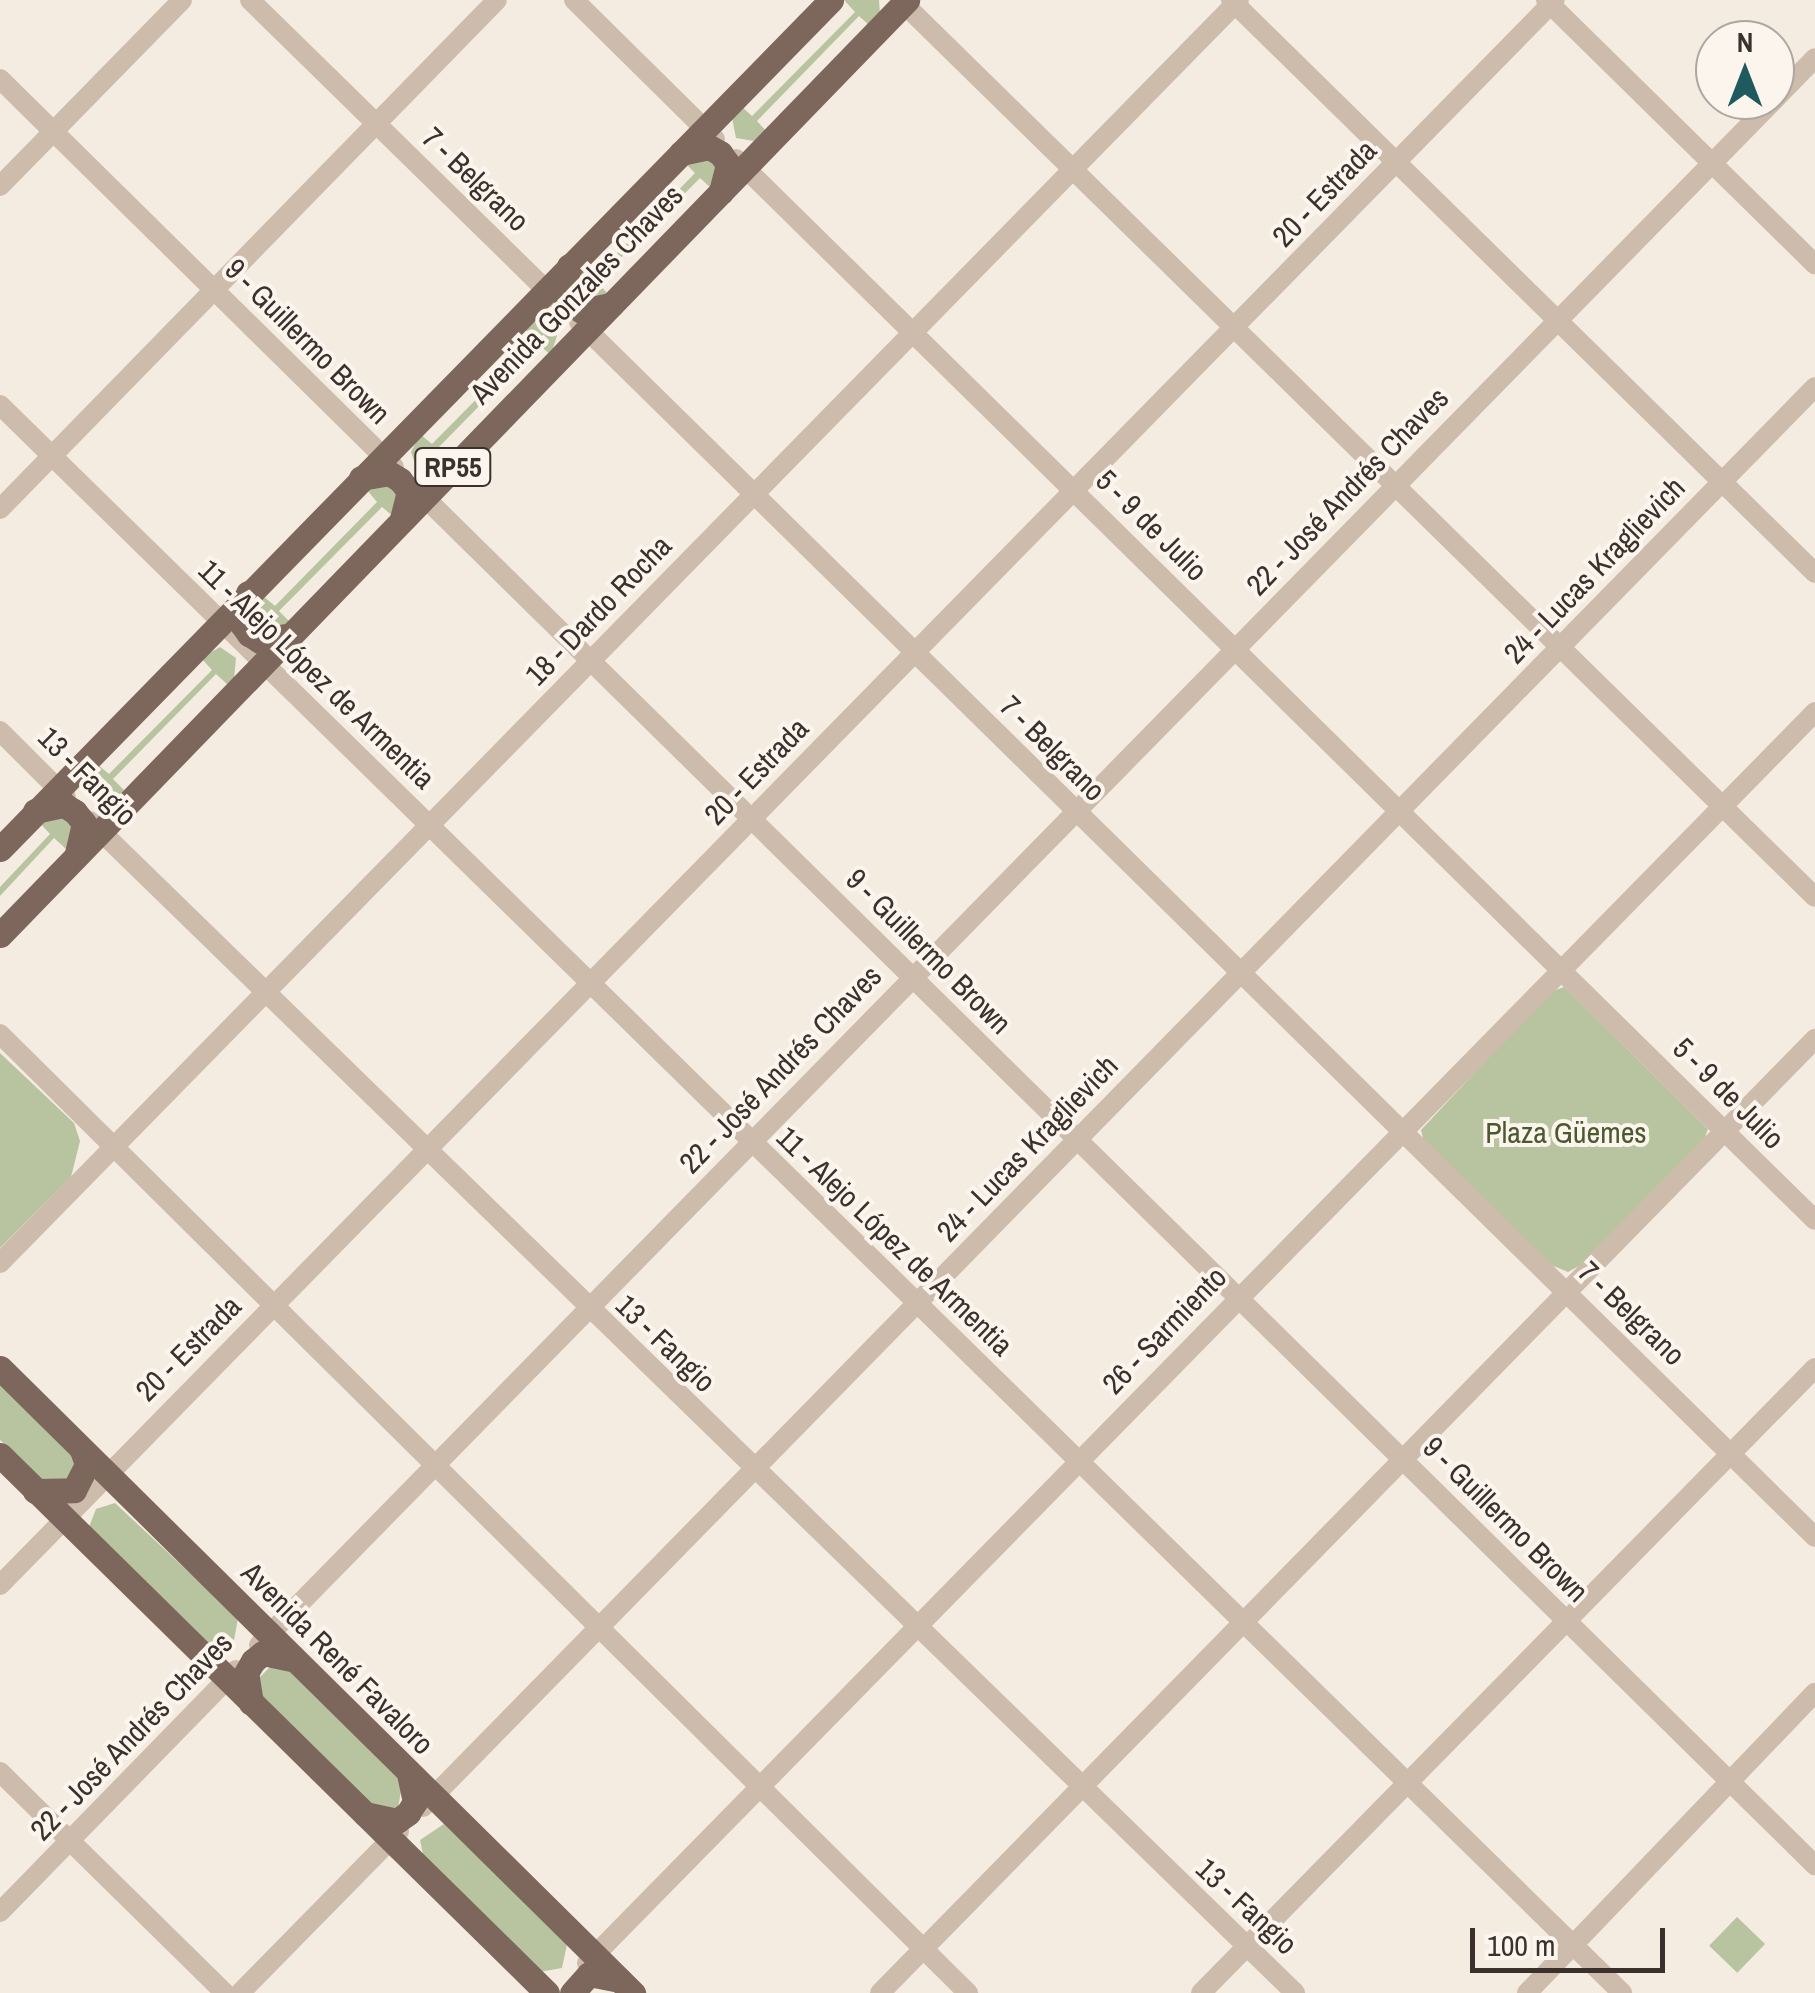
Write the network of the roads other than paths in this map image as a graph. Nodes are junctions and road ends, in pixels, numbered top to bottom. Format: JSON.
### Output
{"nodes":[{"id":1,"x":182,"y":0,"type":"edge"},
{"id":2,"x":250,"y":0,"type":"edge"},
{"id":3,"x":497,"y":0,"type":"edge"},
{"id":4,"x":574,"y":0,"type":"edge"},
{"id":5,"x":831,"y":0,"type":"edge"},
{"id":6,"x":904,"y":1,"type":"edge"},
{"id":7,"x":1235,"y":1,"type":"edge"},
{"id":8,"x":1551,"y":2,"type":"edge"},
{"id":9,"x":1815,"y":58,"type":"edge"},
{"id":10,"x":1795,"y":78,"type":"edge"},
{"id":11,"x":0,"y":79,"type":"edge"},
{"id":12,"x":1754,"y":120,"type":"edge"},
{"id":13,"x":376,"y":124,"type":"junction"},
{"id":14,"x":705,"y":128,"type":"junction"},
{"id":15,"x":53,"y":132,"type":"junction"},
{"id":16,"x":680,"y":153,"type":"junction"},
{"id":17,"x":1396,"y":162,"type":"junction"},
{"id":18,"x":1711,"y":164,"type":"junction"},
{"id":19,"x":744,"y":167,"type":"junction"},
{"id":20,"x":1073,"y":170,"type":"junction"},
{"id":21,"x":0,"y":186,"type":"edge"},
{"id":22,"x":721,"y":192,"type":"junction"},
{"id":23,"x":1815,"y":264,"type":"edge"},
{"id":24,"x":569,"y":266,"type":"junction"},
{"id":25,"x":215,"y":290,"type":"junction"},
{"id":26,"x":546,"y":290,"type":"junction"},
{"id":27,"x":611,"y":305,"type":"junction"},
{"id":28,"x":1558,"y":320,"type":"junction"},
{"id":29,"x":1234,"y":328,"type":"junction"},
{"id":30,"x":586,"y":330,"type":"junction"},
{"id":31,"x":913,"y":333,"type":"junction"},
{"id":32,"x":1815,"y":387,"type":"edge"},
{"id":33,"x":0,"y":405,"type":"edge"},
{"id":34,"x":52,"y":456,"type":"junction"},
{"id":35,"x":383,"y":456,"type":"junction"},
{"id":36,"x":360,"y":478,"type":"junction"},
{"id":37,"x":1722,"y":482,"type":"junction"},
{"id":38,"x":1394,"y":486,"type":"junction"},
{"id":39,"x":1074,"y":491,"type":"junction"},
{"id":40,"x":754,"y":494,"type":"junction"},
{"id":41,"x":424,"y":497,"type":"junction"},
{"id":42,"x":0,"y":509,"type":"edge"},
{"id":43,"x":402,"y":519,"type":"junction"},
{"id":44,"x":1815,"y":573,"type":"edge"},
{"id":45,"x":248,"y":593,"type":"junction"},
{"id":46,"x":220,"y":621,"type":"junction"},
{"id":47,"x":290,"y":634,"type":"junction"},
{"id":48,"x":1559,"y":648,"type":"junction"},
{"id":49,"x":1235,"y":649,"type":"junction"},
{"id":50,"x":915,"y":652,"type":"junction"},
{"id":51,"x":591,"y":661,"type":"junction"},
{"id":52,"x":262,"y":662,"type":"junction"},
{"id":53,"x":1815,"y":712,"type":"edge"},
{"id":54,"x":0,"y":731,"type":"edge"},
{"id":55,"x":57,"y":787,"type":"junction"},
{"id":56,"x":1726,"y":807,"type":"junction"},
{"id":57,"x":35,"y":811,"type":"junction"},
{"id":58,"x":1399,"y":811,"type":"junction"},
{"id":59,"x":1076,"y":815,"type":"junction"},
{"id":60,"x":752,"y":819,"type":"junction"},
{"id":61,"x":429,"y":826,"type":"junction"},
{"id":62,"x":99,"y":830,"type":"junction"},
{"id":63,"x":0,"y":848,"type":"edge"},
{"id":64,"x":77,"y":853,"type":"junction"},
{"id":65,"x":1815,"y":898,"type":"edge"},
{"id":66,"x":0,"y":935,"type":"edge"},
{"id":67,"x":1241,"y":972,"type":"junction"},
{"id":68,"x":1564,"y":973,"type":"junction"},
{"id":69,"x":912,"y":978,"type":"junction"},
{"id":70,"x":590,"y":984,"type":"junction"},
{"id":71,"x":266,"y":992,"type":"junction"},
{"id":72,"x":0,"y":1034,"type":"edge"},
{"id":73,"x":1815,"y":1039,"type":"edge"},
{"id":74,"x":1402,"y":1130,"type":"junction"},
{"id":75,"x":1725,"y":1131,"type":"junction"},
{"id":76,"x":1077,"y":1139,"type":"junction"},
{"id":77,"x":751,"y":1142,"type":"junction"},
{"id":78,"x":113,"y":1148,"type":"junction"},
{"id":79,"x":427,"y":1150,"type":"junction"},
{"id":80,"x":1815,"y":1220,"type":"edge"},
{"id":81,"x":0,"y":1263,"type":"edge"},
{"id":82,"x":1567,"y":1292,"type":"junction"},
{"id":83,"x":1238,"y":1298,"type":"junction"},
{"id":84,"x":916,"y":1304,"type":"junction"},
{"id":85,"x":271,"y":1308,"type":"junction"},
{"id":86,"x":587,"y":1309,"type":"junction"},
{"id":87,"x":0,"y":1368,"type":"edge"},
{"id":88,"x":1815,"y":1368,"type":"edge"},
{"id":89,"x":82,"y":1450,"type":"junction"},
{"id":90,"x":1732,"y":1453,"type":"junction"},
{"id":91,"x":0,"y":1455,"type":"edge"},
{"id":92,"x":1402,"y":1460,"type":"junction"},
{"id":93,"x":1077,"y":1462,"type":"junction"},
{"id":94,"x":432,"y":1467,"type":"junction"},
{"id":95,"x":754,"y":1469,"type":"junction"},
{"id":96,"x":105,"y":1474,"type":"junction"},
{"id":97,"x":35,"y":1491,"type":"junction"},
{"id":98,"x":64,"y":1520,"type":"junction"},
{"id":99,"x":1815,"y":1537,"type":"edge"},
{"id":100,"x":0,"y":1584,"type":"edge"},
{"id":101,"x":1567,"y":1622,"type":"junction"},
{"id":102,"x":1242,"y":1623,"type":"junction"},
{"id":103,"x":914,"y":1628,"type":"junction"},
{"id":104,"x":597,"y":1629,"type":"junction"},
{"id":105,"x":268,"y":1636,"type":"junction"},
{"id":106,"x":292,"y":1659,"type":"junction"},
{"id":107,"x":227,"y":1680,"type":"junction"},
{"id":108,"x":1815,"y":1693,"type":"edge"},
{"id":109,"x":251,"y":1703,"type":"junction"},
{"id":110,"x":1815,"y":1708,"type":"edge"},
{"id":111,"x":0,"y":1772,"type":"edge"},
{"id":112,"x":409,"y":1774,"type":"junction"},
{"id":113,"x":1406,"y":1784,"type":"junction"},
{"id":114,"x":1732,"y":1784,"type":"junction"},
{"id":115,"x":758,"y":1787,"type":"junction"},
{"id":116,"x":1079,"y":1790,"type":"junction"},
{"id":117,"x":432,"y":1796,"type":"junction"},
{"id":118,"x":365,"y":1814,"type":"junction"},
{"id":119,"x":390,"y":1840,"type":"junction"},
{"id":120,"x":72,"y":1842,"type":"junction"},
{"id":121,"x":1815,"y":1865,"type":"edge"},
{"id":122,"x":0,"y":1912,"type":"edge"},
{"id":123,"x":1247,"y":1946,"type":"junction"},
{"id":124,"x":1572,"y":1947,"type":"junction"},
{"id":125,"x":923,"y":1949,"type":"junction"},
{"id":126,"x":594,"y":1955,"type":"junction"},
{"id":127,"x":626,"y":1986,"type":"edge"},
{"id":128,"x":225,"y":1993,"type":"edge"},
{"id":129,"x":240,"y":1993,"type":"edge"},
{"id":130,"x":547,"y":1993,"type":"edge"},
{"id":131,"x":559,"y":1993,"type":"edge"},
{"id":132,"x":572,"y":1993,"type":"edge"},
{"id":133,"x":880,"y":1993,"type":"edge"},
{"id":134,"x":968,"y":1993,"type":"edge"},
{"id":135,"x":1201,"y":1993,"type":"edge"},
{"id":136,"x":1295,"y":1993,"type":"edge"},
{"id":137,"x":1528,"y":1993,"type":"edge"},
{"id":138,"x":1622,"y":1993,"type":"edge"}],
"edges":[{"from":1,"to":15,"type":"street"},
{"from":2,"to":13,"type":"street","name":"7 - Belgrano"},
{"from":3,"to":13,"type":"street"},
{"from":4,"to":14,"type":"street","name":"5 - 9 de Julio"},
{"from":5,"to":14,"type":"main road","name":"Avenida Gonzales Chaves","number":"RP55"},
{"from":6,"to":19,"type":"main road","name":"Avenida Gonzales Chaves","number":"RP55"},
{"from":6,"to":20,"type":"street"},
{"from":7,"to":17,"type":"street"},
{"from":7,"to":20,"type":"street","name":"18 - Dardo Rocha"},
{"from":8,"to":17,"type":"street","name":"20 - Estrada"},
{"from":8,"to":18,"type":"street"},
{"from":9,"to":10,"type":"street","name":"22 - José Andrés Chaves"},
{"from":11,"to":15,"type":"street","name":"9 - Guillermo Brown"},
{"from":12,"to":18,"type":"street","name":"22 - José Andrés Chaves"},
{"from":13,"to":25,"type":"street"},
{"from":13,"to":26,"type":"street","name":"7 - Belgrano"},
{"from":14,"to":16,"type":"main road","name":"Avenida Gonzales Chaves","number":"RP55"},
{"from":14,"to":19,"type":"street","name":"5 - 9 de Julio"},
{"from":15,"to":21,"type":"street"},
{"from":15,"to":25,"type":"street","name":"9 - Guillermo Brown"},
{"from":16,"to":22,"type":"main road"},
{"from":16,"to":24,"type":"main road","name":"Avenida Gonzales Chaves","number":"RP55"},
{"from":17,"to":28,"type":"street"},
{"from":17,"to":29,"type":"street","name":"20 - Estrada"},
{"from":18,"to":23,"type":"street"},
{"from":18,"to":28,"type":"street","name":"22 - José Andrés Chaves"},
{"from":19,"to":22,"type":"main road","name":"Avenida Gonzales Chaves","number":"RP55"},
{"from":19,"to":31,"type":"street","name":"5 - 9 de Julio"},
{"from":20,"to":29,"type":"street"},
{"from":20,"to":31,"type":"street","name":"18 - Dardo Rocha"},
{"from":22,"to":27,"type":"main road","name":"Avenida Gonzales Chaves","number":"RP55"},
{"from":24,"to":26,"type":"main road","name":"Avenida Gonzales Chaves","number":"RP55"},
{"from":24,"to":27,"type":"main road"},
{"from":25,"to":34,"type":"street"},
{"from":25,"to":35,"type":"street","name":"9 - Guillermo Brown"},
{"from":26,"to":30,"type":"street","name":"7 - Belgrano"},
{"from":26,"to":35,"type":"main road","name":"Avenida Gonzales Chaves","number":"RP55"},
{"from":27,"to":30,"type":"main road","name":"Avenida Gonzales Chaves","number":"RP55"},
{"from":28,"to":37,"type":"street"},
{"from":28,"to":38,"type":"street","name":"22 - José Andrés Chaves"},
{"from":29,"to":38,"type":"street"},
{"from":29,"to":39,"type":"street","name":"20 - Estrada"},
{"from":30,"to":40,"type":"street","name":"7 - Belgrano"},
{"from":30,"to":41,"type":"main road","name":"Avenida Gonzales Chaves","number":"RP55"},
{"from":31,"to":39,"type":"street","name":"5 - 9 de Julio"},
{"from":31,"to":40,"type":"street","name":"18 - Dardo Rocha"},
{"from":32,"to":37,"type":"street","name":"24 - Lucas Kraglievich"},
{"from":33,"to":34,"type":"street","name":"11 - Alejo López de Armentia"},
{"from":34,"to":42,"type":"street"},
{"from":34,"to":46,"type":"street","name":"11 - Alejo López de Armentia"},
{"from":35,"to":36,"type":"main road","name":"Avenida Gonzales Chaves","number":"RP55"},
{"from":35,"to":41,"type":"street","name":"9 - Guillermo Brown"},
{"from":36,"to":43,"type":"main road"},
{"from":36,"to":45,"type":"main road","name":"Avenida Gonzales Chaves","number":"RP55"},
{"from":37,"to":44,"type":"street"},
{"from":37,"to":48,"type":"street","name":"24 - Lucas Kraglievich"},
{"from":38,"to":48,"type":"street"},
{"from":38,"to":49,"type":"street","name":"22 - José Andrés Chaves"},
{"from":39,"to":49,"type":"street","name":"5 - 9 de Julio"},
{"from":39,"to":50,"type":"street","name":"20 - Estrada"},
{"from":40,"to":50,"type":"street","name":"7 - Belgrano"},
{"from":40,"to":51,"type":"street","name":"18 - Dardo Rocha"},
{"from":41,"to":43,"type":"main road","name":"Avenida Gonzales Chaves","number":"RP55"},
{"from":41,"to":51,"type":"street","name":"9 - Guillermo Brown"},
{"from":43,"to":47,"type":"main road","name":"Avenida Gonzales Chaves","number":"RP55"},
{"from":45,"to":46,"type":"main road","name":"Avenida Gonzales Chaves","number":"RP55"},
{"from":45,"to":47,"type":"main road"},
{"from":46,"to":52,"type":"street","name":"11 - Alejo López de Armentia"},
{"from":46,"to":55,"type":"main road","name":"Avenida Gonzales Chaves","number":"RP55"},
{"from":47,"to":52,"type":"main road","name":"Avenida Gonzales Chaves","number":"RP55"},
{"from":48,"to":56,"type":"street"},
{"from":48,"to":58,"type":"street","name":"24 - Lucas Kraglievich"},
{"from":49,"to":58,"type":"street","name":"5 - 9 de Julio"},
{"from":49,"to":59,"type":"street","name":"22 - José Andrés Chaves"},
{"from":50,"to":59,"type":"street","name":"7 - Belgrano"},
{"from":50,"to":60,"type":"street","name":"20 - Estrada"},
{"from":51,"to":60,"type":"street","name":"9 - Guillermo Brown"},
{"from":51,"to":61,"type":"street","name":"18 - Dardo Rocha"},
{"from":52,"to":61,"type":"street","name":"11 - Alejo López de Armentia"},
{"from":52,"to":62,"type":"main road","name":"Avenida Gonzales Chaves","number":"RP55"},
{"from":53,"to":56,"type":"street","name":"26 - Sarmiento"},
{"from":54,"to":55,"type":"street","name":"13 - Fangio"},
{"from":55,"to":57,"type":"main road","name":"Avenida Gonzales Chaves","number":"RP55"},
{"from":55,"to":62,"type":"street","name":"13 - Fangio"},
{"from":56,"to":65,"type":"street"},
{"from":56,"to":68,"type":"street","name":"26 - Sarmiento"},
{"from":57,"to":63,"type":"main road","name":"Avenida Gonzales Chaves","number":"RP55"},
{"from":57,"to":64,"type":"main road"},
{"from":58,"to":67,"type":"street","name":"24 - Lucas Kraglievich"},
{"from":58,"to":68,"type":"street","name":"5 - 9 de Julio"},
{"from":59,"to":67,"type":"street","name":"7 - Belgrano"},
{"from":59,"to":69,"type":"street","name":"22 - José Andrés Chaves"},
{"from":60,"to":69,"type":"street","name":"9 - Guillermo Brown"},
{"from":60,"to":70,"type":"street","name":"20 - Estrada"},
{"from":61,"to":70,"type":"street","name":"11 - Alejo López de Armentia"},
{"from":61,"to":71,"type":"street","name":"18 - Dardo Rocha"},
{"from":62,"to":64,"type":"main road","name":"Avenida Gonzales Chaves","number":"RP55"},
{"from":62,"to":71,"type":"street","name":"13 - Fangio"},
{"from":64,"to":66,"type":"main road","name":"Avenida Gonzales Chaves","number":"RP55"},
{"from":67,"to":74,"type":"street","name":"7 - Belgrano"},
{"from":67,"to":76,"type":"street","name":"24 - Lucas Kraglievich"},
{"from":68,"to":74,"type":"street","name":"26 - Sarmiento"},
{"from":68,"to":75,"type":"street","name":"5 - 9 de Julio"},
{"from":69,"to":76,"type":"street","name":"9 - Guillermo Brown"},
{"from":69,"to":77,"type":"street","name":"22 - José Andrés Chaves"},
{"from":70,"to":77,"type":"street","name":"11 - Alejo López de Armentia"},
{"from":70,"to":79,"type":"street","name":"20 - Estrada"},
{"from":71,"to":78,"type":"street","name":"18 - Dardo Rocha"},
{"from":71,"to":79,"type":"street","name":"13 - Fangio"},
{"from":72,"to":78,"type":"street"},
{"from":73,"to":75,"type":"street"},
{"from":74,"to":82,"type":"street","name":"7 - Belgrano"},
{"from":74,"to":83,"type":"street","name":"26 - Sarmiento"},
{"from":75,"to":80,"type":"street","name":"5 - 9 de Julio"},
{"from":75,"to":82,"type":"street"},
{"from":76,"to":83,"type":"street","name":"9 - Guillermo Brown"},
{"from":76,"to":84,"type":"street","name":"24 - Lucas Kraglievich"},
{"from":77,"to":84,"type":"street","name":"11 - Alejo López de Armentia"},
{"from":77,"to":86,"type":"street","name":"22 - José Andrés Chaves"},
{"from":78,"to":81,"type":"street","name":"18 - Dardo Rocha"},
{"from":78,"to":85,"type":"street"},
{"from":79,"to":85,"type":"street","name":"20 - Estrada"},
{"from":79,"to":86,"type":"street","name":"13 - Fangio"},
{"from":82,"to":90,"type":"street","name":"7 - Belgrano"},
{"from":82,"to":92,"type":"street"},
{"from":83,"to":92,"type":"street","name":"9 - Guillermo Brown"},
{"from":83,"to":93,"type":"street","name":"26 - Sarmiento"},
{"from":84,"to":93,"type":"street","name":"11 - Alejo López de Armentia"},
{"from":84,"to":95,"type":"street","name":"24 - Lucas Kraglievich"},
{"from":85,"to":94,"type":"street"},
{"from":85,"to":96,"type":"street","name":"20 - Estrada"},
{"from":86,"to":94,"type":"street","name":"22 - José Andrés Chaves"},
{"from":86,"to":95,"type":"street","name":"13 - Fangio"},
{"from":87,"to":89,"type":"main road","name":"Avenida René Favaloro"},
{"from":88,"to":90,"type":"street"},
{"from":89,"to":96,"type":"main road","name":"Avenida René Favaloro"},
{"from":89,"to":97,"type":"main road"},
{"from":90,"to":99,"type":"street","name":"7 - Belgrano"},
{"from":90,"to":101,"type":"street"},
{"from":91,"to":97,"type":"main road"},
{"from":92,"to":101,"type":"street","name":"9 - Guillermo Brown"},
{"from":92,"to":102,"type":"street"},
{"from":93,"to":102,"type":"street","name":"11 - Alejo López de Armentia"},
{"from":93,"to":103,"type":"street","name":"26 - Sarmiento"},
{"from":94,"to":104,"type":"street"},
{"from":94,"to":105,"type":"street","name":"22 - José Andrés Chaves"},
{"from":95,"to":103,"type":"street","name":"13 - Fangio"},
{"from":95,"to":104,"type":"street","name":"24 - Lucas Kraglievich"},
{"from":96,"to":98,"type":"street","name":"20 - Estrada"},
{"from":96,"to":105,"type":"main road","name":"Avenida René Favaloro"},
{"from":97,"to":98,"type":"main road"},
{"from":98,"to":100,"type":"street","name":"20 - Estrada"},
{"from":98,"to":107,"type":"main road"},
{"from":101,"to":113,"type":"street"},
{"from":101,"to":114,"type":"street","name":"9 - Guillermo Brown"},
{"from":102,"to":113,"type":"street","name":"11 - Alejo López de Armentia"},
{"from":102,"to":116,"type":"street"},
{"from":103,"to":115,"type":"street","name":"26 - Sarmiento"},
{"from":103,"to":116,"type":"street","name":"13 - Fangio"},
{"from":104,"to":115,"type":"street"},
{"from":104,"to":117,"type":"street","name":"24 - Lucas Kraglievich"},
{"from":105,"to":106,"type":"main road","name":"Avenida René Favaloro"},
{"from":105,"to":107,"type":"street","name":"22 - José Andrés Chaves"},
{"from":106,"to":109,"type":"main road"},
{"from":106,"to":112,"type":"main road","name":"Avenida René Favaloro"},
{"from":107,"to":109,"type":"main road"},
{"from":107,"to":120,"type":"street","name":"22 - José Andrés Chaves"},
{"from":108,"to":114,"type":"street"},
{"from":109,"to":118,"type":"main road"},
{"from":110,"to":114,"type":"street"},
{"from":111,"to":120,"type":"street"},
{"from":112,"to":117,"type":"main road","name":"Avenida René Favaloro"},
{"from":112,"to":118,"type":"main road"},
{"from":113,"to":123,"type":"street"},
{"from":113,"to":124,"type":"street","name":"11 - Alejo López de Armentia"},
{"from":114,"to":121,"type":"street","name":"9 - Guillermo Brown"},
{"from":114,"to":124,"type":"street"},
{"from":115,"to":125,"type":"street"},
{"from":115,"to":126,"type":"street","name":"26 - Sarmiento"},
{"from":116,"to":123,"type":"street","name":"13 - Fangio"},
{"from":116,"to":125,"type":"street"},
{"from":117,"to":119,"type":"street","name":"24 - Lucas Kraglievich"},
{"from":117,"to":126,"type":"main road","name":"Avenida René Favaloro"},
{"from":118,"to":119,"type":"main road"},
{"from":119,"to":129,"type":"street","name":"24 - Lucas Kraglievich"},
{"from":119,"to":130,"type":"main road"},
{"from":120,"to":122,"type":"street","name":"22 - José Andrés Chaves"},
{"from":120,"to":128,"type":"street"},
{"from":123,"to":135,"type":"street"},
{"from":123,"to":136,"type":"street","name":"13 - Fangio"},
{"from":124,"to":137,"type":"street"},
{"from":124,"to":138,"type":"street","name":"11 - Alejo López de Armentia"},
{"from":125,"to":133,"type":"street"},
{"from":125,"to":134,"type":"street"},
{"from":126,"to":127,"type":"main road","name":"Avenida René Favaloro"},
{"from":126,"to":131,"type":"street","name":"26 - Sarmiento"},
{"from":127,"to":132,"type":"main road"}]}
